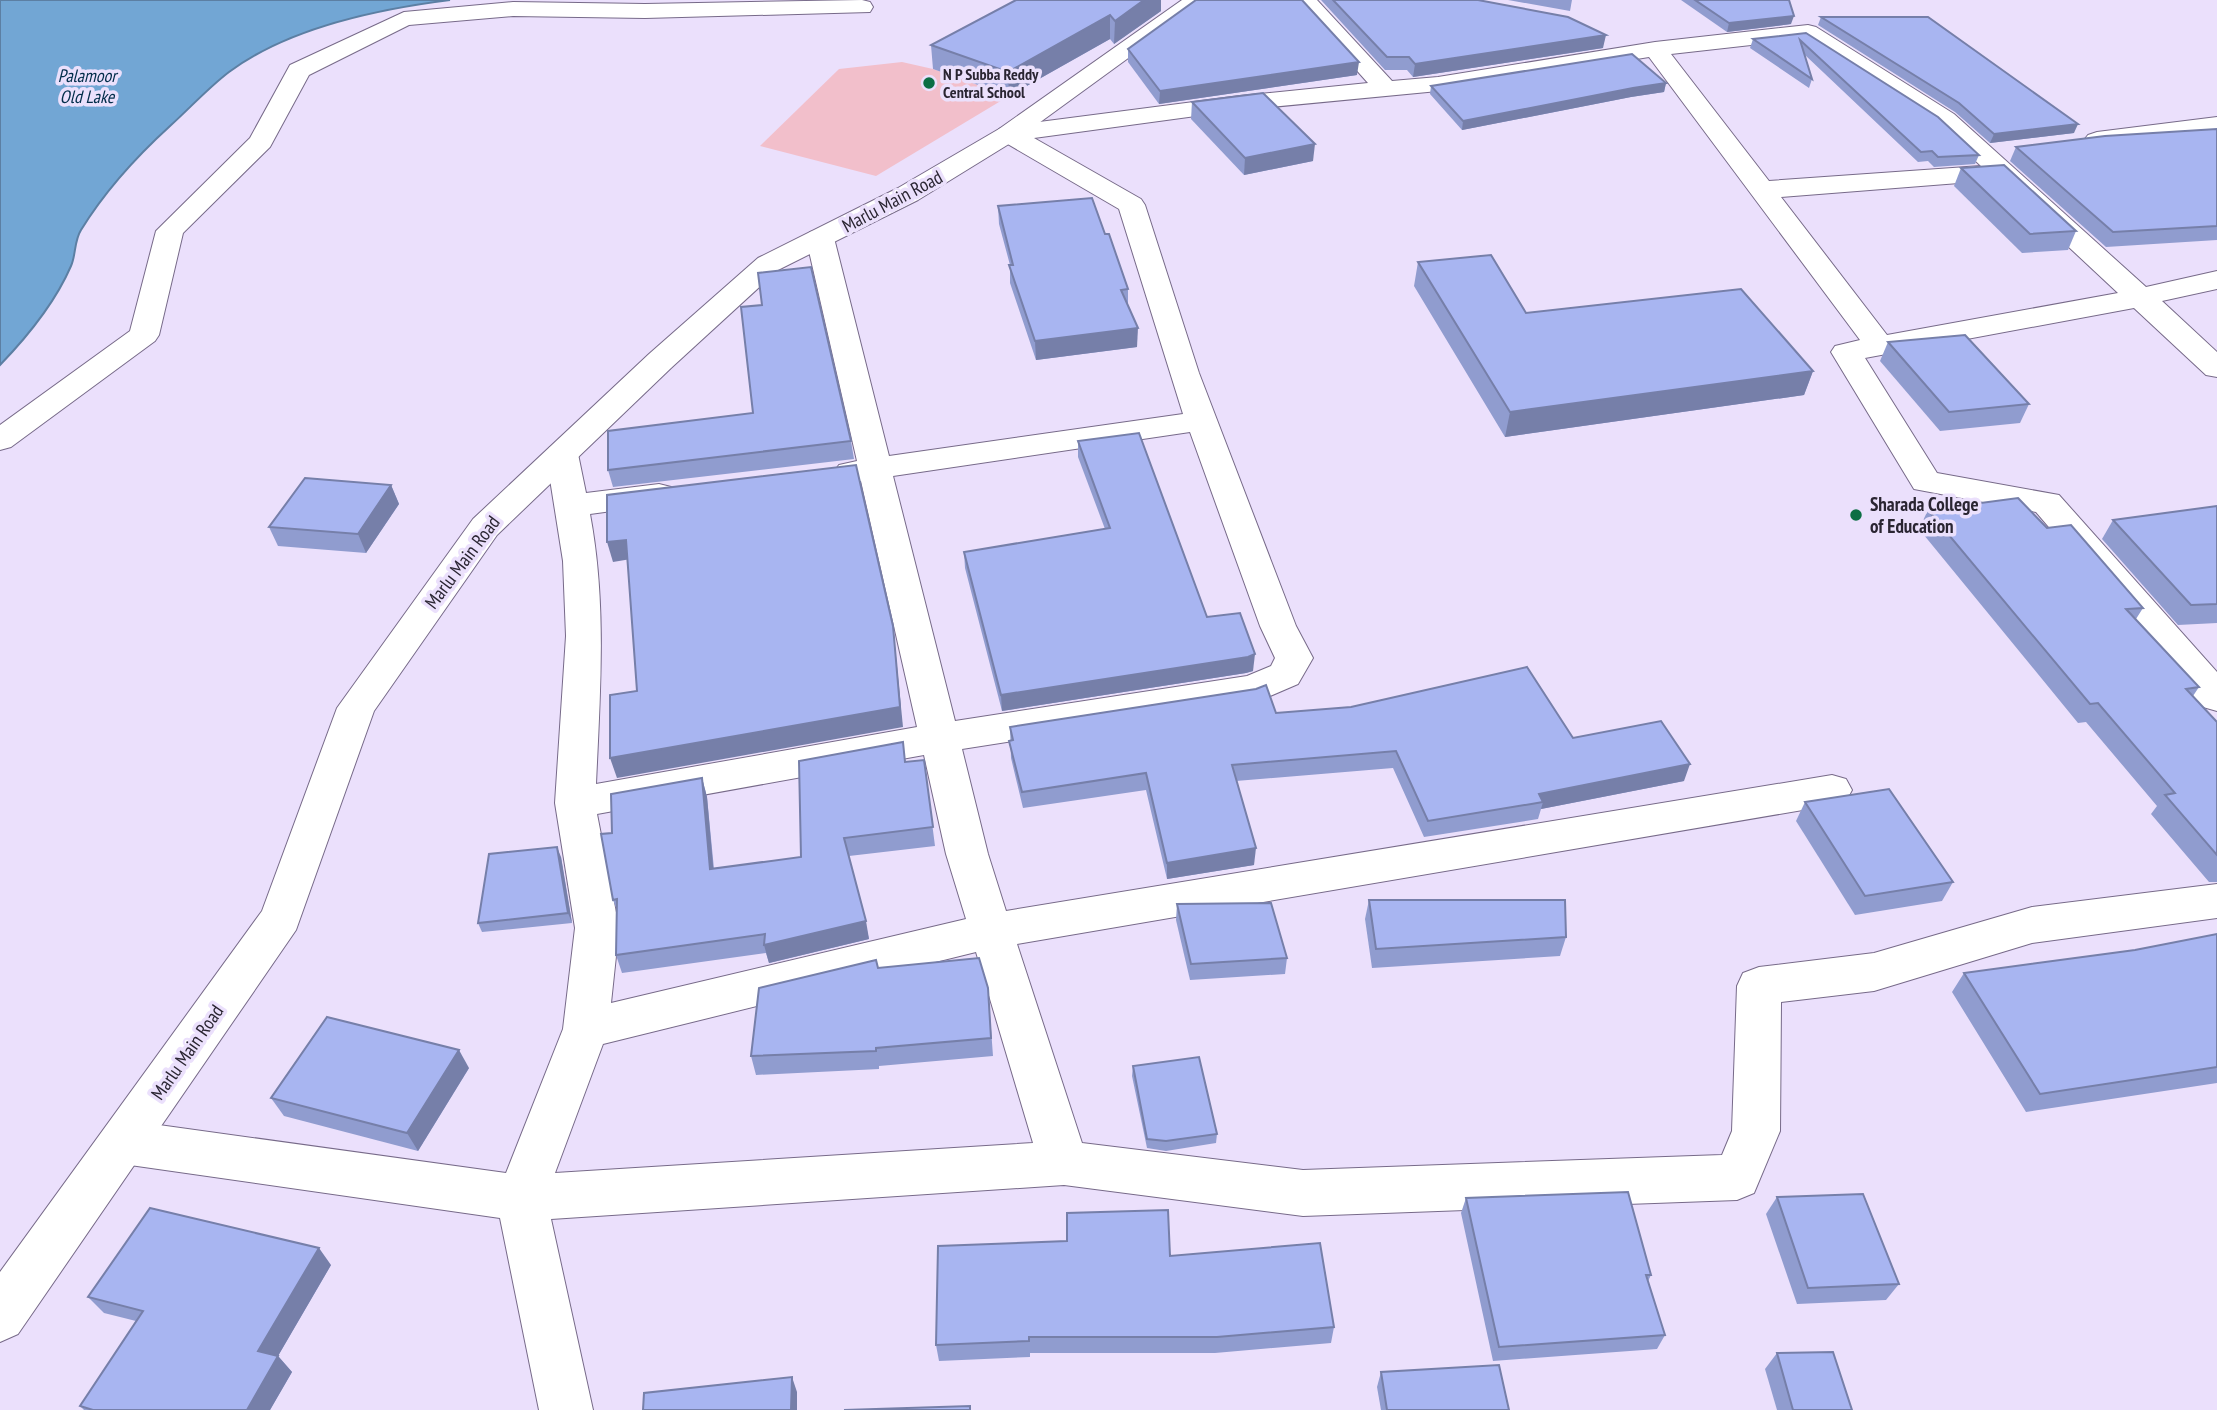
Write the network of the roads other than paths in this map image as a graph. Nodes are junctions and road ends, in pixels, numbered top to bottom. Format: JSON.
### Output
{"nodes":[{"id":1,"x":1197,"y":0,"type":"edge"},
{"id":2,"x":1305,"y":0,"type":"edge"},
{"id":3,"x":862,"y":7,"type":"dead end"},
{"id":4,"x":1605,"y":36,"type":"edge"},
{"id":5,"x":1647,"y":50,"type":"junction"},
{"id":6,"x":1386,"y":89,"type":"junction"},
{"id":7,"x":2217,"y":125,"type":"edge"},
{"id":8,"x":1008,"y":134,"type":"junction"},
{"id":9,"x":2066,"y":144,"type":"edge"},
{"id":10,"x":1999,"y":159,"type":"junction"},
{"id":11,"x":1762,"y":190,"type":"junction"},
{"id":12,"x":820,"y":239,"type":"junction"},
{"id":13,"x":2217,"y":280,"type":"edge"},
{"id":14,"x":2138,"y":298,"type":"junction"},
{"id":15,"x":1880,"y":346,"type":"junction"},
{"id":16,"x":2217,"y":368,"type":"edge"},
{"id":17,"x":1202,"y":421,"type":"junction"},
{"id":18,"x":0,"y":440,"type":"edge"},
{"id":19,"x":562,"y":454,"type":"junction"},
{"id":20,"x":875,"y":469,"type":"junction"},
{"id":21,"x":820,"y":476,"type":"edge"},
{"id":22,"x":695,"y":491,"type":"edge"},
{"id":23,"x":571,"y":505,"type":"junction"},
{"id":24,"x":2217,"y":697,"type":"edge"},
{"id":25,"x":939,"y":738,"type":"junction"},
{"id":26,"x":1832,"y":790,"type":"dead end"},
{"id":27,"x":575,"y":803,"type":"junction"},
{"id":28,"x":2217,"y":901,"type":"edge"},
{"id":29,"x":991,"y":931,"type":"junction"},
{"id":30,"x":586,"y":1029,"type":"junction"},
{"id":31,"x":123,"y":1142,"type":"junction"},
{"id":32,"x":1064,"y":1163,"type":"junction"},
{"id":33,"x":521,"y":1198,"type":"junction"},
{"id":34,"x":0,"y":1316,"type":"edge"},
{"id":35,"x":566,"y":1410,"type":"edge"}],
"edges":[{"from":1,"to":8,"type":"street","name":"Marlu Main Road"},
{"from":2,"to":6,"type":"street"},
{"from":3,"to":18,"type":"street"},
{"from":4,"to":5,"type":"street"},
{"from":5,"to":6,"type":"street"},
{"from":5,"to":10,"type":"street"},
{"from":5,"to":11,"type":"street"},
{"from":6,"to":8,"type":"street"},
{"from":7,"to":9,"type":"street"},
{"from":8,"to":12,"type":"street","name":"Marlu Main Road"},
{"from":8,"to":17,"type":"street"},
{"from":10,"to":11,"type":"street"},
{"from":10,"to":14,"type":"street"},
{"from":11,"to":15,"type":"street"},
{"from":12,"to":19,"type":"street","name":"Marlu Main Road"},
{"from":12,"to":20,"type":"street"},
{"from":13,"to":14,"type":"street"},
{"from":14,"to":15,"type":"street"},
{"from":14,"to":16,"type":"street"},
{"from":15,"to":24,"type":"street"},
{"from":17,"to":20,"type":"street"},
{"from":17,"to":25,"type":"street"},
{"from":19,"to":23,"type":"street"},
{"from":19,"to":31,"type":"street","name":"Marlu Main Road"},
{"from":20,"to":21,"type":"street"},
{"from":20,"to":25,"type":"street"},
{"from":22,"to":23,"type":"street"},
{"from":23,"to":27,"type":"street"},
{"from":25,"to":27,"type":"street"},
{"from":25,"to":29,"type":"street"},
{"from":26,"to":29,"type":"street"},
{"from":27,"to":30,"type":"street"},
{"from":28,"to":32,"type":"street"},
{"from":29,"to":30,"type":"street"},
{"from":29,"to":32,"type":"street"},
{"from":30,"to":33,"type":"street"},
{"from":31,"to":33,"type":"street"},
{"from":31,"to":34,"type":"street","name":"Marlu Main Road"},
{"from":32,"to":33,"type":"street"},
{"from":33,"to":35,"type":"street"}]}
